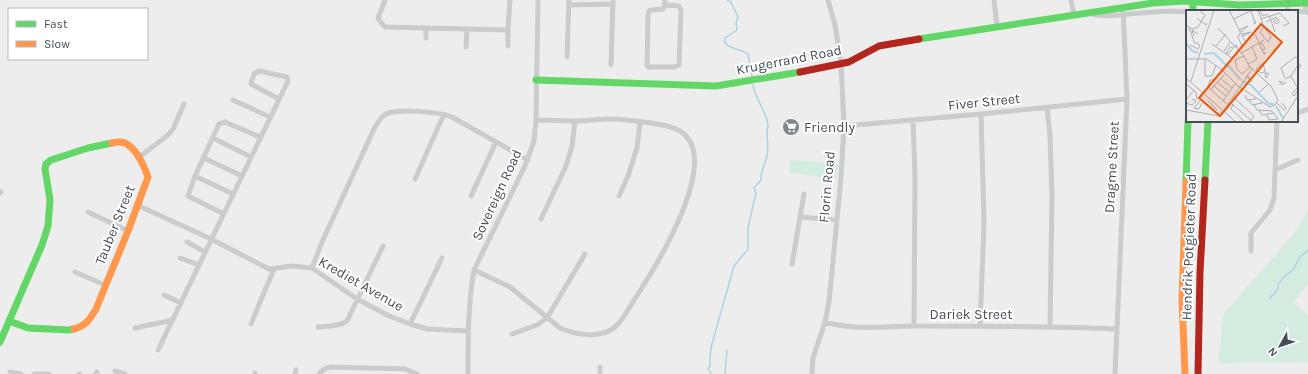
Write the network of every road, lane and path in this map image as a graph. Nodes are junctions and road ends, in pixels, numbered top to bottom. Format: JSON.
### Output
{"nodes":[{"id":1,"x":385,"y":0,"type":"edge"},
{"id":2,"x":510,"y":0,"type":"edge"},
{"id":3,"x":538,"y":0,"type":"edge"},
{"id":4,"x":828,"y":0,"type":"edge"},
{"id":5,"x":994,"y":0,"type":"edge"},
{"id":6,"x":1071,"y":0,"type":"edge"},
{"id":7,"x":1156,"y":0,"type":"edge"},
{"id":8,"x":1193,"y":1,"type":"edge"},
{"id":9,"x":1213,"y":1,"type":"edge"},
{"id":10,"x":1287,"y":1,"type":"edge"},
{"id":11,"x":569,"y":2,"type":"edge"},
{"id":12,"x":613,"y":2,"type":"edge"},
{"id":13,"x":665,"y":3,"type":"edge"},
{"id":14,"x":1307,"y":3,"type":"edge"},
{"id":15,"x":1143,"y":4,"type":"junction"},
{"id":16,"x":1123,"y":7,"type":"junction"},
{"id":17,"x":1186,"y":12,"type":"edge"},
{"id":18,"x":1307,"y":12,"type":"edge"},
{"id":19,"x":1088,"y":13,"type":"junction"},
{"id":20,"x":1074,"y":15,"type":"junction"},
{"id":21,"x":1124,"y":15,"type":"junction"},
{"id":22,"x":997,"y":27,"type":"junction"},
{"id":23,"x":426,"y":28,"type":"junction"},
{"id":24,"x":467,"y":29,"type":"junction"},
{"id":25,"x":508,"y":30,"type":"junction"},
{"id":26,"x":426,"y":38,"type":"dead end"},
{"id":27,"x":508,"y":46,"type":"dead end"},
{"id":28,"x":466,"y":47,"type":"dead end"},
{"id":29,"x":567,"y":57,"type":"dead end"},
{"id":30,"x":841,"y":63,"type":"junction"},
{"id":31,"x":610,"y":65,"type":"dead end"},
{"id":32,"x":536,"y":80,"type":"junction"},
{"id":33,"x":279,"y":99,"type":"junction"},
{"id":34,"x":1127,"y":99,"type":"junction"},
{"id":35,"x":233,"y":100,"type":"dead end"},
{"id":36,"x":184,"y":104,"type":"dead end"},
{"id":37,"x":1047,"y":108,"type":"junction"},
{"id":38,"x":1308,"y":108,"type":"edge"},
{"id":39,"x":1298,"y":113,"type":"edge"},
{"id":40,"x":444,"y":114,"type":"junction"},
{"id":41,"x":981,"y":114,"type":"junction"},
{"id":42,"x":270,"y":117,"type":"junction"},
{"id":43,"x":536,"y":120,"type":"junction"},
{"id":44,"x":913,"y":120,"type":"junction"},
{"id":45,"x":575,"y":121,"type":"junction"},
{"id":46,"x":640,"y":122,"type":"junction"},
{"id":47,"x":1188,"y":122,"type":"edge"},
{"id":48,"x":1208,"y":122,"type":"edge"},
{"id":49,"x":1278,"y":122,"type":"edge"},
{"id":50,"x":844,"y":126,"type":"junction"},
{"id":51,"x":260,"y":137,"type":"junction"},
{"id":52,"x":213,"y":138,"type":"junction"},
{"id":53,"x":496,"y":142,"type":"junction"},
{"id":54,"x":251,"y":157,"type":"junction"},
{"id":55,"x":138,"y":158,"type":"junction"},
{"id":56,"x":204,"y":158,"type":"junction"},
{"id":57,"x":528,"y":160,"type":"junction"},
{"id":58,"x":1298,"y":160,"type":"dead end"},
{"id":59,"x":1275,"y":170,"type":"junction"},
{"id":60,"x":195,"y":176,"type":"junction"},
{"id":61,"x":242,"y":176,"type":"junction"},
{"id":62,"x":415,"y":178,"type":"dead end"},
{"id":63,"x":233,"y":194,"type":"junction"},
{"id":64,"x":804,"y":194,"type":"dead end"},
{"id":65,"x":471,"y":196,"type":"dead end"},
{"id":66,"x":619,"y":196,"type":"dead end"},
{"id":67,"x":137,"y":205,"type":"junction"},
{"id":68,"x":88,"y":212,"type":"dead end"},
{"id":69,"x":224,"y":214,"type":"junction"},
{"id":70,"x":800,"y":217,"type":"junction"},
{"id":71,"x":541,"y":219,"type":"dead end"},
{"id":72,"x":836,"y":220,"type":"junction"},
{"id":73,"x":128,"y":231,"type":"junction"},
{"id":74,"x":211,"y":239,"type":"junction"},
{"id":75,"x":187,"y":242,"type":"dead end"},
{"id":76,"x":383,"y":246,"type":"dead end"},
{"id":77,"x":1251,"y":251,"type":"dead end"},
{"id":78,"x":205,"y":252,"type":"junction"},
{"id":79,"x":585,"y":254,"type":"dead end"},
{"id":80,"x":180,"y":258,"type":"dead end"},
{"id":81,"x":442,"y":258,"type":"dead end"},
{"id":82,"x":792,"y":264,"type":"dead end"},
{"id":83,"x":199,"y":266,"type":"junction"},
{"id":84,"x":312,"y":268,"type":"junction"},
{"id":85,"x":274,"y":269,"type":"junction"},
{"id":86,"x":474,"y":270,"type":"junction"},
{"id":87,"x":75,"y":272,"type":"dead end"},
{"id":88,"x":105,"y":285,"type":"junction"},
{"id":89,"x":164,"y":295,"type":"dead end"},
{"id":90,"x":357,"y":299,"type":"junction"},
{"id":91,"x":181,"y":303,"type":"junction"},
{"id":92,"x":547,"y":318,"type":"junction"},
{"id":93,"x":172,"y":320,"type":"junction"},
{"id":94,"x":9,"y":321,"type":"junction"},
{"id":95,"x":825,"y":322,"type":"junction"},
{"id":96,"x":251,"y":324,"type":"dead end"},
{"id":97,"x":410,"y":324,"type":"junction"},
{"id":98,"x":914,"y":326,"type":"junction"},
{"id":99,"x":980,"y":326,"type":"junction"},
{"id":100,"x":318,"y":327,"type":"dead end"},
{"id":101,"x":1050,"y":327,"type":"junction"},
{"id":102,"x":135,"y":328,"type":"dead end"},
{"id":103,"x":1116,"y":329,"type":"junction"},
{"id":104,"x":468,"y":330,"type":"junction"},
{"id":105,"x":512,"y":334,"type":"dead end"},
{"id":106,"x":0,"y":342,"type":"edge"},
{"id":107,"x":158,"y":350,"type":"dead end"},
{"id":108,"x":600,"y":367,"type":"dead end"},
{"id":109,"x":10,"y":372,"type":"dead end"},
{"id":110,"x":115,"y":372,"type":"dead end"},
{"id":111,"x":21,"y":374,"type":"edge"},
{"id":112,"x":34,"y":374,"type":"edge"},
{"id":113,"x":49,"y":374,"type":"edge"},
{"id":114,"x":125,"y":374,"type":"edge"},
{"id":115,"x":319,"y":374,"type":"edge"},
{"id":116,"x":417,"y":374,"type":"edge"},
{"id":117,"x":468,"y":374,"type":"edge"},
{"id":118,"x":600,"y":374,"type":"edge"},
{"id":119,"x":812,"y":374,"type":"edge"},
{"id":120,"x":1115,"y":374,"type":"edge"},
{"id":121,"x":1186,"y":374,"type":"edge"},
{"id":122,"x":1198,"y":374,"type":"edge"}],
"edges":[{"from":1,"to":23,"type":"street"},
{"from":2,"to":25,"type":"street"},
{"from":3,"to":32,"type":"street","name":"Sovereign Road"},
{"from":4,"to":30,"type":"street","name":"Florin Road"},
{"from":5,"to":22,"type":"street"},
{"from":6,"to":20,"type":"street"},
{"from":7,"to":15,"type":"street"},
{"from":8,"to":9,"type":"street","name":"Krugerrand Road"},
{"from":8,"to":15,"type":"street","name":"Krugerrand Road"},
{"from":9,"to":10,"type":"street","name":"Krugerrand Road"},
{"from":10,"to":14,"type":"street","name":"Krugerrand Road"},
{"from":11,"to":12,"type":"street"},
{"from":11,"to":29,"type":"street"},
{"from":12,"to":31,"type":"street"},
{"from":13,"to":13,"type":"street"},
{"from":14,"to":18,"type":"street"},
{"from":15,"to":16,"type":"street","name":"Krugerrand Road"},
{"from":16,"to":19,"type":"street","name":"Krugerrand Road"},
{"from":16,"to":21,"type":"street","name":"Dragme Street"},
{"from":17,"to":21,"type":"street","name":"Krugerrand Road"},
{"from":19,"to":20,"type":"street","name":"Krugerrand Road"},
{"from":19,"to":21,"type":"street","name":"Krugerrand Road"},
{"from":20,"to":22,"type":"street","name":"Krugerrand Road"},
{"from":21,"to":34,"type":"street","name":"Dragme Street"},
{"from":22,"to":30,"type":"street","name":"Krugerrand Road"},
{"from":23,"to":24,"type":"street"},
{"from":23,"to":26,"type":"street"},
{"from":24,"to":25,"type":"street"},
{"from":24,"to":28,"type":"street"},
{"from":25,"to":27,"type":"street"},
{"from":30,"to":32,"type":"street","name":"Krugerrand Road"},
{"from":30,"to":50,"type":"street","name":"Florin Road"},
{"from":32,"to":43,"type":"street","name":"Sovereign Road"},
{"from":33,"to":33,"type":"street"},
{"from":33,"to":42,"type":"street"},
{"from":34,"to":37,"type":"street","name":"Fiver Street"},
{"from":34,"to":103,"type":"street","name":"Dragme Street"},
{"from":35,"to":42,"type":"street"},
{"from":36,"to":55,"type":"street"},
{"from":37,"to":41,"type":"street","name":"Fiver Street"},
{"from":37,"to":101,"type":"street"},
{"from":38,"to":39,"type":"street"},
{"from":40,"to":53,"type":"street"},
{"from":40,"to":62,"type":"street"},
{"from":40,"to":84,"type":"street"},
{"from":41,"to":44,"type":"street","name":"Fiver Street"},
{"from":41,"to":99,"type":"street"},
{"from":42,"to":51,"type":"street"},
{"from":43,"to":45,"type":"street"},
{"from":43,"to":57,"type":"street","name":"Sovereign Road"},
{"from":44,"to":50,"type":"street","name":"Fiver Street"},
{"from":44,"to":98,"type":"street"},
{"from":45,"to":46,"type":"street"},
{"from":45,"to":71,"type":"street"},
{"from":46,"to":66,"type":"street"},
{"from":46,"to":92,"type":"street"},
{"from":47,"to":121,"type":"street","name":"Hendrik Potgieter Road"},
{"from":48,"to":122,"type":"street","name":"Hendrik Potgieter Road"},
{"from":49,"to":59,"type":"street"},
{"from":50,"to":72,"type":"street","name":"Florin Road"},
{"from":51,"to":52,"type":"street"},
{"from":51,"to":54,"type":"street"},
{"from":52,"to":54,"type":"street"},
{"from":52,"to":56,"type":"street"},
{"from":53,"to":57,"type":"street"},
{"from":53,"to":65,"type":"street"},
{"from":54,"to":61,"type":"street"},
{"from":55,"to":67,"type":"street","name":"Tauber Street"},
{"from":55,"to":94,"type":"street","name":"Tauber Street"},
{"from":56,"to":60,"type":"street"},
{"from":56,"to":61,"type":"street"},
{"from":57,"to":86,"type":"street","name":"Sovereign Road"},
{"from":58,"to":59,"type":"street"},
{"from":59,"to":77,"type":"street"},
{"from":60,"to":63,"type":"street"},
{"from":60,"to":69,"type":"street"},
{"from":61,"to":63,"type":"street"},
{"from":63,"to":69,"type":"street"},
{"from":64,"to":70,"type":"street"},
{"from":67,"to":73,"type":"street","name":"Tauber Street"},
{"from":67,"to":74,"type":"street","name":"Krediet Avenue"},
{"from":68,"to":73,"type":"street"},
{"from":69,"to":74,"type":"street"},
{"from":70,"to":72,"type":"street"},
{"from":70,"to":82,"type":"street"},
{"from":72,"to":95,"type":"street","name":"Florin Road"},
{"from":73,"to":88,"type":"street","name":"Tauber Street"},
{"from":74,"to":78,"type":"street"},
{"from":74,"to":85,"type":"street","name":"Krediet Avenue"},
{"from":75,"to":78,"type":"street"},
{"from":76,"to":90,"type":"street"},
{"from":78,"to":83,"type":"street"},
{"from":79,"to":92,"type":"street"},
{"from":80,"to":83,"type":"street"},
{"from":81,"to":97,"type":"street"},
{"from":83,"to":91,"type":"street"},
{"from":84,"to":85,"type":"street","name":"Krediet Avenue"},
{"from":84,"to":90,"type":"street","name":"Krediet Avenue"},
{"from":85,"to":96,"type":"street"},
{"from":86,"to":92,"type":"street"},
{"from":86,"to":104,"type":"street","name":"Sovereign Road"},
{"from":87,"to":88,"type":"street"},
{"from":88,"to":94,"type":"street","name":"Tauber Street"},
{"from":89,"to":91,"type":"street"},
{"from":90,"to":97,"type":"street","name":"Krediet Avenue"},
{"from":90,"to":100,"type":"street"},
{"from":91,"to":93,"type":"street"},
{"from":92,"to":105,"type":"street"},
{"from":93,"to":102,"type":"street"},
{"from":93,"to":107,"type":"street"},
{"from":94,"to":106,"type":"street"},
{"from":95,"to":98,"type":"street","name":"Dariek Street"},
{"from":95,"to":119,"type":"street","name":"Florin Road"},
{"from":97,"to":104,"type":"street","name":"Krediet Avenue"},
{"from":98,"to":99,"type":"street","name":"Dariek Street"},
{"from":99,"to":101,"type":"street","name":"Dariek Street"},
{"from":101,"to":103,"type":"street","name":"Dariek Street"},
{"from":103,"to":120,"type":"street","name":"Dragme Street"},
{"from":104,"to":117,"type":"street","name":"Sovereign Road"},
{"from":108,"to":118,"type":"street"},
{"from":109,"to":111,"type":"street"},
{"from":110,"to":114,"type":"street"},
{"from":112,"to":113,"type":"street"},
{"from":115,"to":116,"type":"street"}]}
